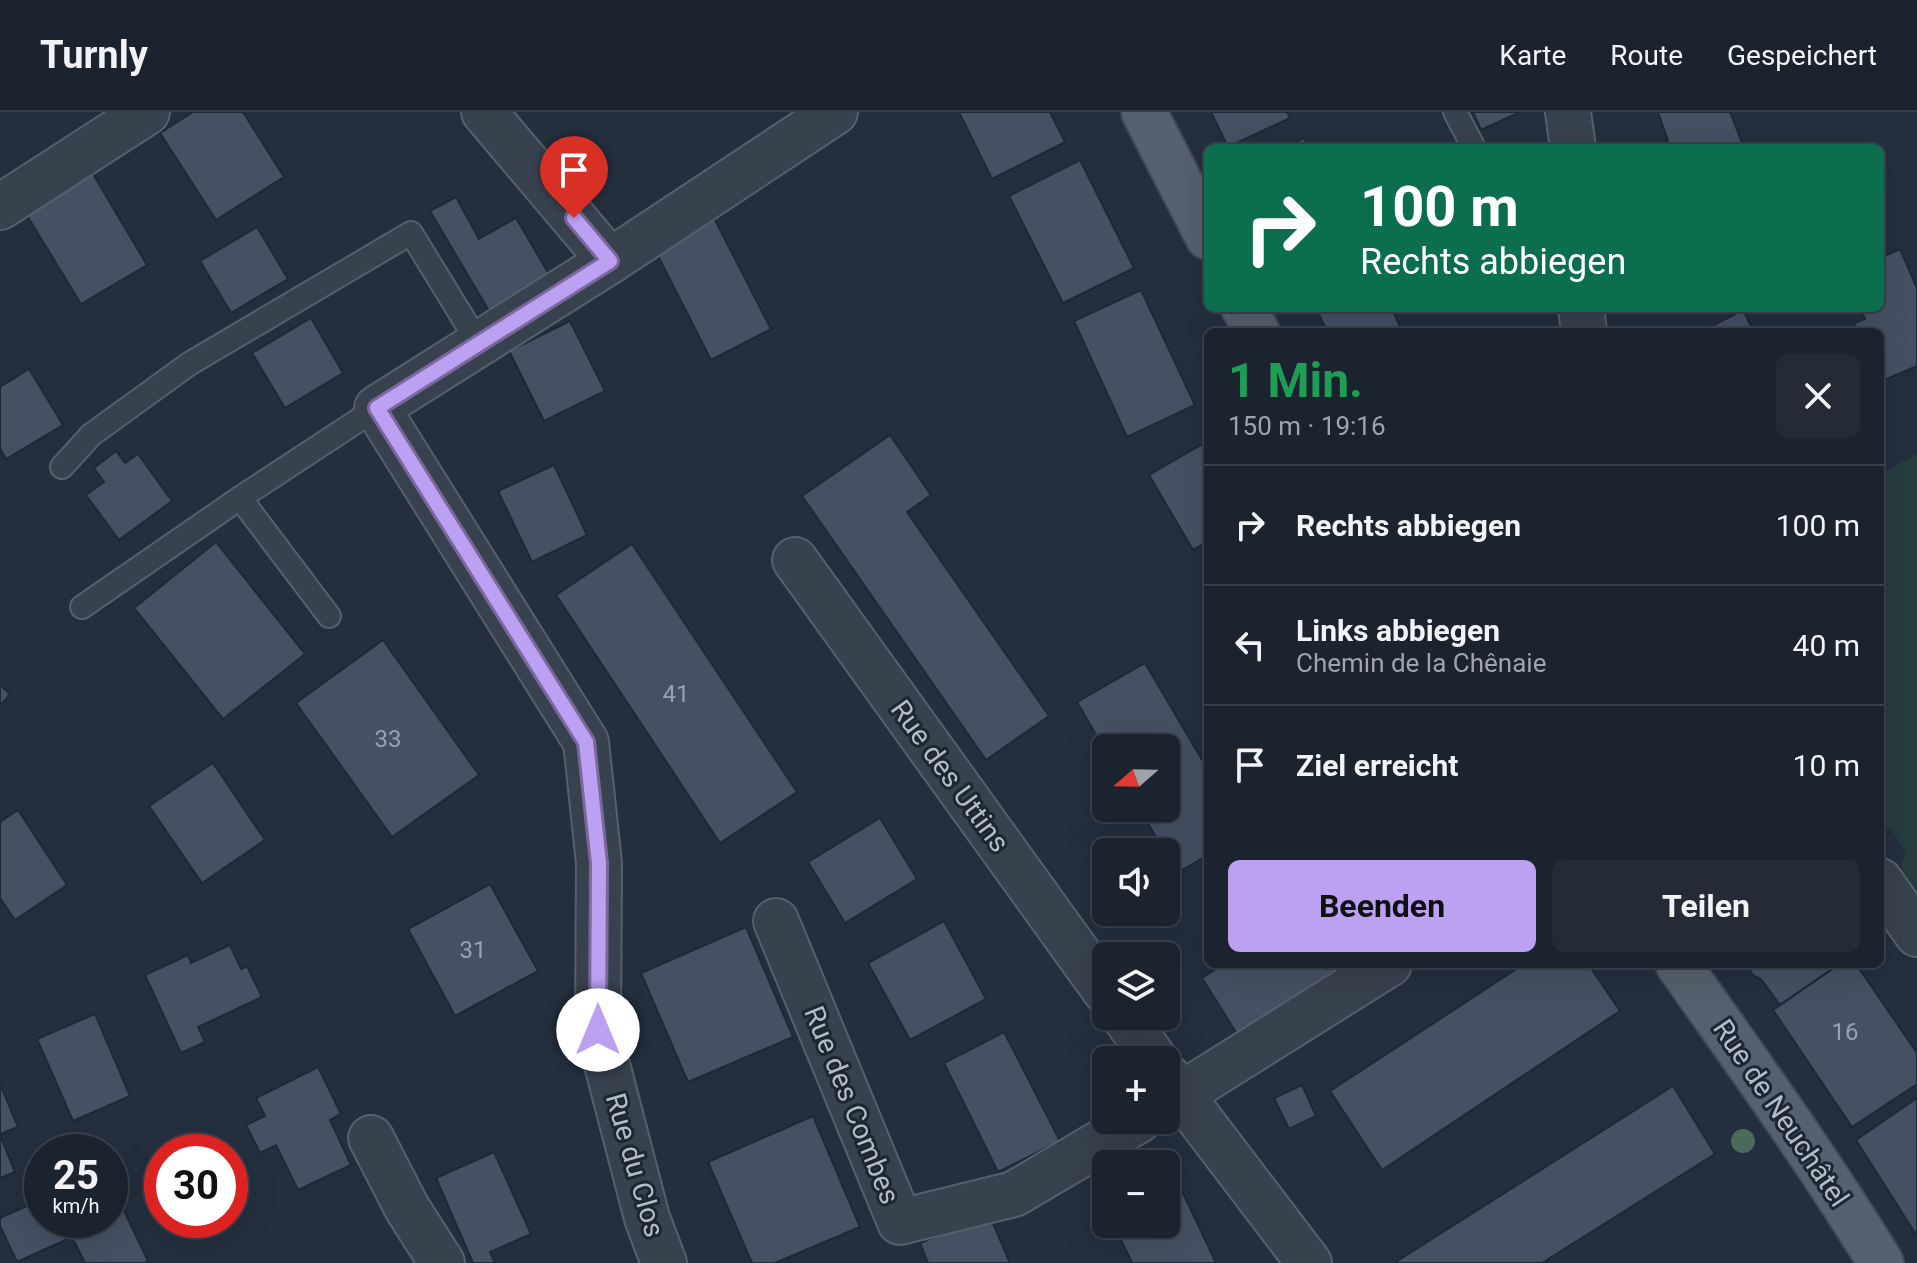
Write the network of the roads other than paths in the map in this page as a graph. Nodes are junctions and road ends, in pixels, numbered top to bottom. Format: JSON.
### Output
{"nodes":[{"id":1,"x":147,"y":112,"type":"edge"},
{"id":2,"x":484,"y":112,"type":"edge"},
{"id":3,"x":835,"y":112,"type":"edge"},
{"id":4,"x":1144,"y":112,"type":"edge"},
{"id":5,"x":1455,"y":112,"type":"edge"},
{"id":6,"x":1568,"y":112,"type":"edge"},
{"id":7,"x":1472,"y":144,"type":"edge"},
{"id":8,"x":1572,"y":144,"type":"edge"},
{"id":9,"x":0,"y":207,"type":"edge"},
{"id":10,"x":1204,"y":229,"type":"edge"},
{"id":11,"x":610,"y":261,"type":"junction"},
{"id":12,"x":479,"y":344,"type":"junction"},
{"id":13,"x":377,"y":408,"type":"junction"},
{"id":14,"x":62,"y":467,"type":"dead end"},
{"id":15,"x":240,"y":498,"type":"junction"},
{"id":16,"x":795,"y":560,"type":"dead end"},
{"id":17,"x":82,"y":607,"type":"dead end"},
{"id":18,"x":329,"y":616,"type":"dead end"},
{"id":19,"x":1884,"y":887,"type":"edge"},
{"id":20,"x":776,"y":921,"type":"dead end"},
{"id":21,"x":1917,"y":934,"type":"edge"},
{"id":22,"x":1382,"y":968,"type":"edge"},
{"id":23,"x":1681,"y":968,"type":"edge"},
{"id":24,"x":1092,"y":973,"type":"edge"},
{"id":25,"x":1180,"y":1086,"type":"edge"},
{"id":26,"x":1180,"y":1102,"type":"edge"},
{"id":27,"x":1115,"y":1134,"type":"edge"},
{"id":28,"x":371,"y":1138,"type":"dead end"},
{"id":29,"x":442,"y":1263,"type":"edge"},
{"id":30,"x":664,"y":1263,"type":"edge"},
{"id":31,"x":1309,"y":1263,"type":"edge"},
{"id":32,"x":1881,"y":1263,"type":"edge"}],
"edges":[{"from":1,"to":9,"type":"street"},
{"from":2,"to":11,"type":"street"},
{"from":3,"to":11,"type":"street"},
{"from":4,"to":10,"type":"main road"},
{"from":5,"to":7,"type":"lane"},
{"from":6,"to":8,"type":"street"},
{"from":11,"to":12,"type":"street"},
{"from":12,"to":13,"type":"street"},
{"from":12,"to":14,"type":"lane"},
{"from":13,"to":15,"type":"lane"},
{"from":13,"to":30,"type":"street","name":"Rue du Clos"},
{"from":15,"to":17,"type":"lane"},
{"from":15,"to":18,"type":"lane"},
{"from":16,"to":24,"type":"street","name":"Rue des Uttins"},
{"from":19,"to":21,"type":"street"},
{"from":20,"to":27,"type":"street","name":"Rue des Combes"},
{"from":22,"to":25,"type":"street"},
{"from":23,"to":32,"type":"main road","name":"Rue de Neuchâtel"},
{"from":26,"to":31,"type":"street"},
{"from":28,"to":29,"type":"street"}]}
